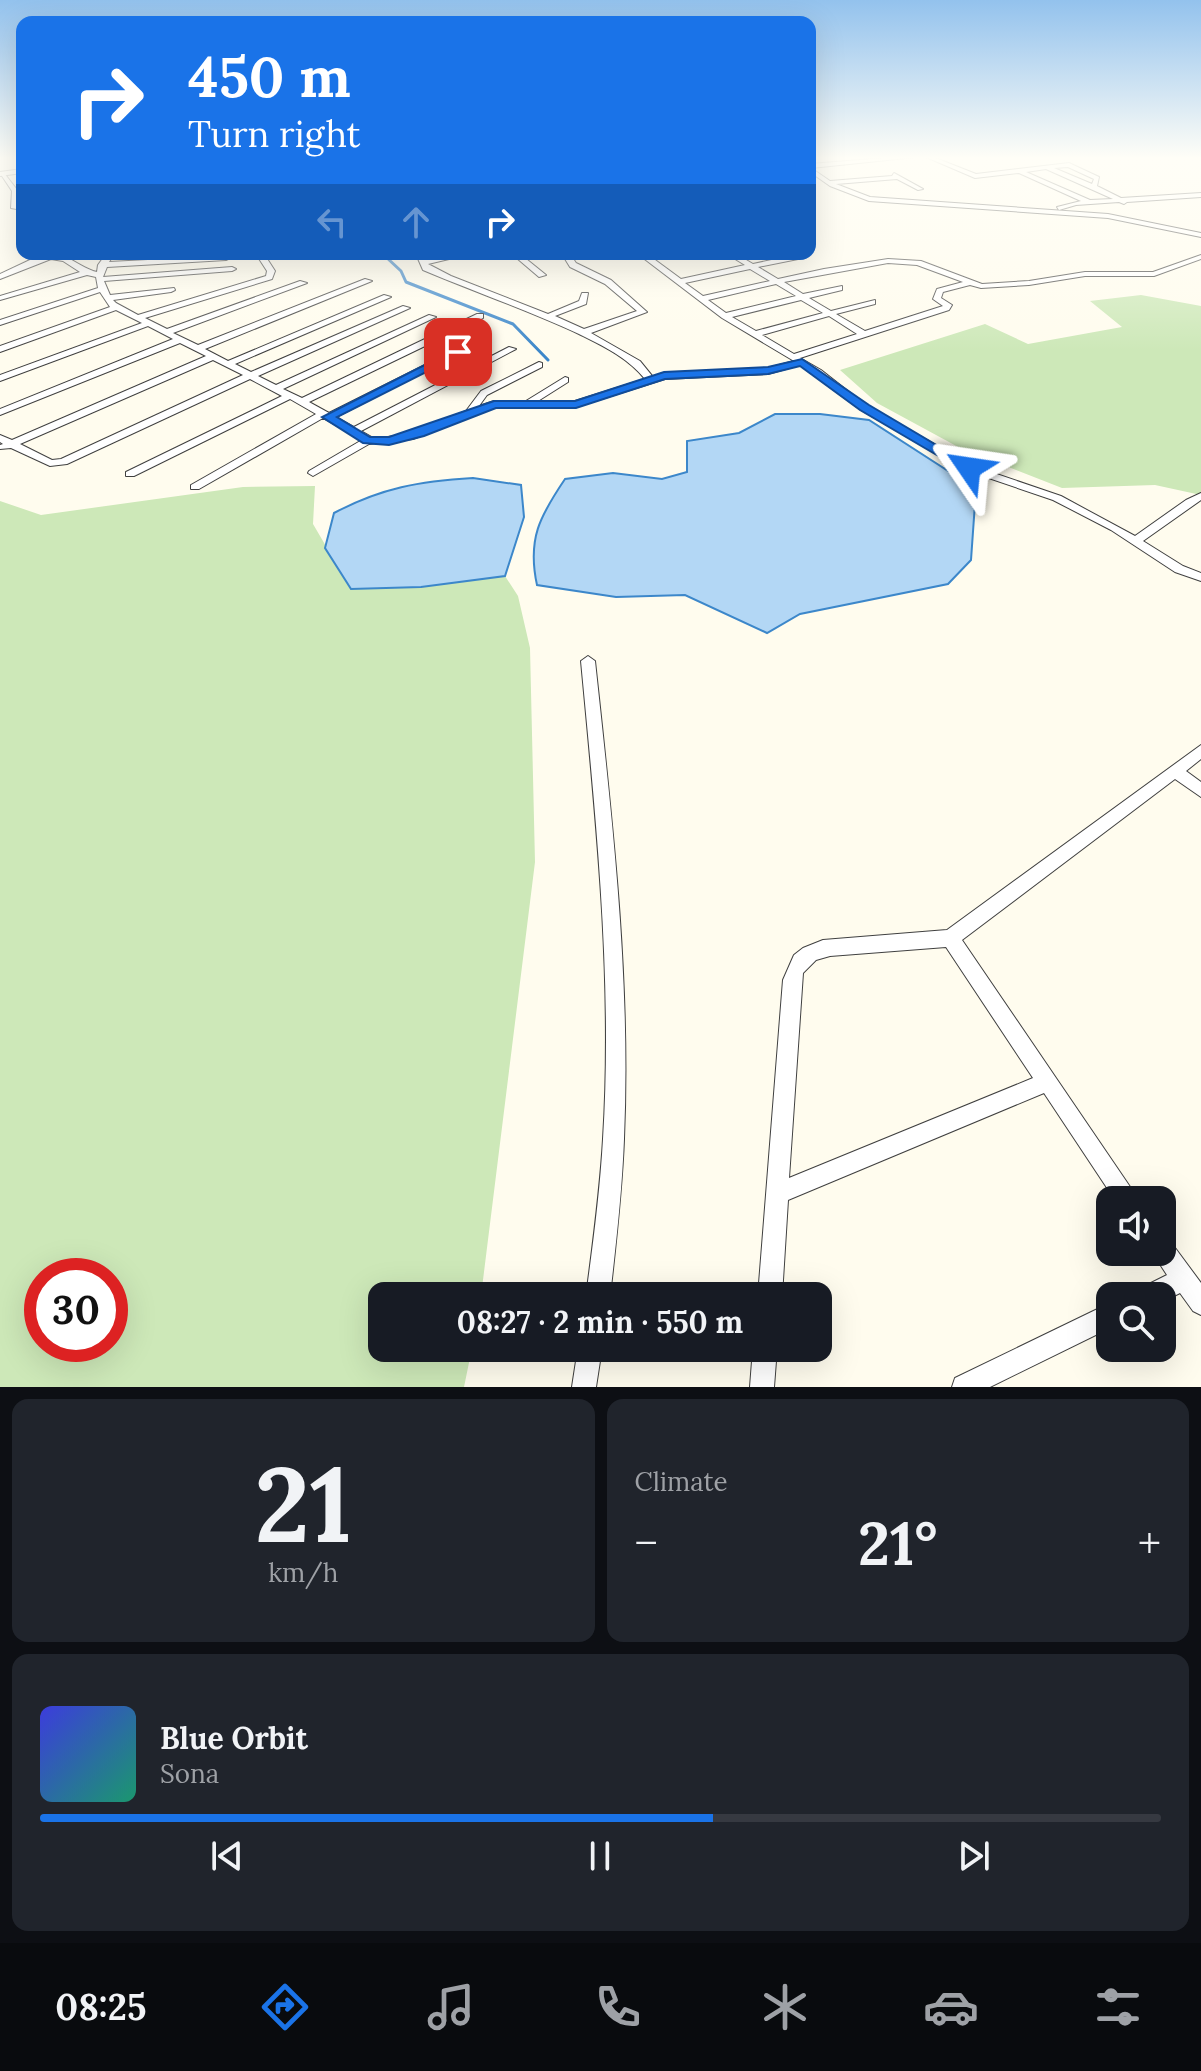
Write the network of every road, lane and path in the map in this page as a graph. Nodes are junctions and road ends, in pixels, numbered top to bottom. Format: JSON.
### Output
{"nodes":[{"id":1,"x":1139,"y":222,"type":"edge"},
{"id":2,"x":1201,"y":235,"type":"edge"},
{"id":3,"x":1201,"y":257,"type":"edge"},
{"id":4,"x":43,"y":260,"type":"edge"},
{"id":5,"x":67,"y":260,"type":"edge"},
{"id":6,"x":108,"y":260,"type":"edge"},
{"id":7,"x":215,"y":260,"type":"edge"},
{"id":8,"x":264,"y":260,"type":"edge"},
{"id":9,"x":422,"y":260,"type":"edge"},
{"id":10,"x":523,"y":260,"type":"edge"},
{"id":11,"x":570,"y":260,"type":"edge"},
{"id":12,"x":650,"y":260,"type":"edge"},
{"id":13,"x":740,"y":260,"type":"edge"},
{"id":14,"x":782,"y":260,"type":"edge"},
{"id":15,"x":751,"y":267,"type":"junction"},
{"id":16,"x":232,"y":269,"type":"dead end"},
{"id":17,"x":84,"y":273,"type":"junction"},
{"id":18,"x":542,"y":275,"type":"dead end"},
{"id":19,"x":0,"y":277,"type":"edge"},
{"id":20,"x":102,"y":281,"type":"junction"},
{"id":21,"x":368,"y":281,"type":"dead end"},
{"id":22,"x":678,"y":282,"type":"junction"},
{"id":23,"x":775,"y":282,"type":"junction"},
{"id":24,"x":303,"y":283,"type":"dead end"},
{"id":25,"x":968,"y":283,"type":"junction"},
{"id":26,"x":839,"y":288,"type":"dead end"},
{"id":27,"x":171,"y":290,"type":"dead end"},
{"id":28,"x":585,"y":295,"type":"dead end"},
{"id":29,"x":387,"y":297,"type":"dead end"},
{"id":30,"x":801,"y":297,"type":"junction"},
{"id":31,"x":0,"y":298,"type":"edge"},
{"id":32,"x":701,"y":299,"type":"junction"},
{"id":33,"x":872,"y":302,"type":"dead end"},
{"id":34,"x":117,"y":307,"type":"junction"},
{"id":35,"x":406,"y":308,"type":"dead end"},
{"id":36,"x":829,"y":314,"type":"junction"},
{"id":37,"x":480,"y":316,"type":"dead end"},
{"id":38,"x":725,"y":316,"type":"junction"},
{"id":39,"x":432,"y":317,"type":"dead end"},
{"id":40,"x":547,"y":317,"type":"junction"},
{"id":41,"x":136,"y":318,"type":"junction"},
{"id":42,"x":0,"y":323,"type":"edge"},
{"id":43,"x":147,"y":324,"type":"junction"},
{"id":44,"x":164,"y":333,"type":"junction"},
{"id":45,"x":582,"y":333,"type":"junction"},
{"id":46,"x":862,"y":333,"type":"junction"},
{"id":47,"x":754,"y":334,"type":"junction"},
{"id":48,"x":484,"y":339,"type":"dead end"},
{"id":49,"x":179,"y":340,"type":"junction"},
{"id":50,"x":0,"y":349,"type":"edge"},
{"id":51,"x":197,"y":349,"type":"junction"},
{"id":52,"x":512,"y":349,"type":"dead end"},
{"id":53,"x":212,"y":357,"type":"junction"},
{"id":54,"x":798,"y":360,"type":"junction"},
{"id":55,"x":228,"y":364,"type":"junction"},
{"id":56,"x":539,"y":365,"type":"dead end"},
{"id":57,"x":249,"y":376,"type":"junction"},
{"id":58,"x":0,"y":378,"type":"edge"},
{"id":59,"x":650,"y":379,"type":"junction"},
{"id":60,"x":565,"y":380,"type":"dead end"},
{"id":61,"x":275,"y":389,"type":"junction"},
{"id":62,"x":289,"y":396,"type":"junction"},
{"id":63,"x":302,"y":402,"type":"junction"},
{"id":64,"x":526,"y":405,"type":"junction"},
{"id":65,"x":471,"y":411,"type":"junction"},
{"id":66,"x":0,"y":412,"type":"edge"},
{"id":67,"x":325,"y":416,"type":"junction"},
{"id":68,"x":352,"y":432,"type":"junction"},
{"id":69,"x":367,"y":441,"type":"junction"},
{"id":70,"x":3,"y":444,"type":"edge"},
{"id":71,"x":313,"y":473,"type":"dead end"},
{"id":72,"x":130,"y":474,"type":"dead end"},
{"id":73,"x":195,"y":487,"type":"dead end"},
{"id":74,"x":1201,"y":496,"type":"edge"},
{"id":75,"x":1135,"y":541,"type":"junction"},
{"id":76,"x":1201,"y":577,"type":"edge"},
{"id":77,"x":588,"y":661,"type":"dead end"},
{"id":78,"x":1201,"y":751,"type":"edge"},
{"id":79,"x":1175,"y":771,"type":"junction"},
{"id":80,"x":1201,"y":791,"type":"edge"},
{"id":81,"x":950,"y":938,"type":"junction"},
{"id":82,"x":1047,"y":1082,"type":"junction"},
{"id":83,"x":1118,"y":1186,"type":"edge"},
{"id":84,"x":779,"y":1193,"type":"junction"},
{"id":85,"x":1174,"y":1266,"type":"edge"},
{"id":86,"x":1183,"y":1279,"type":"junction"},
{"id":87,"x":600,"y":1282,"type":"edge"},
{"id":88,"x":771,"y":1282,"type":"edge"},
{"id":89,"x":1176,"y":1282,"type":"edge"},
{"id":90,"x":1201,"y":1303,"type":"edge"},
{"id":91,"x":1096,"y":1322,"type":"edge"},
{"id":92,"x":588,"y":1362,"type":"edge"},
{"id":93,"x":764,"y":1362,"type":"edge"},
{"id":94,"x":584,"y":1387,"type":"edge"},
{"id":95,"x":762,"y":1387,"type":"edge"},
{"id":96,"x":964,"y":1387,"type":"edge"}],
"edges":[{"from":1,"to":2,"type":"street"},
{"from":3,"to":25,"type":"street"},
{"from":4,"to":19,"type":"street"},
{"from":5,"to":17,"type":"street"},
{"from":6,"to":20,"type":"street"},
{"from":7,"to":20,"type":"street"},
{"from":8,"to":41,"type":"street"},
{"from":9,"to":40,"type":"street"},
{"from":10,"to":18,"type":"street"},
{"from":11,"to":45,"type":"street"},
{"from":12,"to":22,"type":"street"},
{"from":13,"to":15,"type":"street"},
{"from":14,"to":15,"type":"street"},
{"from":15,"to":22,"type":"street"},
{"from":15,"to":23,"type":"street"},
{"from":16,"to":20,"type":"street"},
{"from":17,"to":20,"type":"street"},
{"from":17,"to":31,"type":"street"},
{"from":20,"to":27,"type":"street"},
{"from":20,"to":34,"type":"street"},
{"from":20,"to":42,"type":"street"},
{"from":21,"to":51,"type":"street"},
{"from":22,"to":32,"type":"street"},
{"from":23,"to":25,"type":"street"},
{"from":23,"to":30,"type":"street"},
{"from":23,"to":32,"type":"street"},
{"from":24,"to":44,"type":"street"},
{"from":25,"to":46,"type":"street"},
{"from":26,"to":30,"type":"street"},
{"from":28,"to":40,"type":"street"},
{"from":29,"to":55,"type":"street"},
{"from":30,"to":36,"type":"street"},
{"from":30,"to":38,"type":"street"},
{"from":32,"to":38,"type":"street"},
{"from":33,"to":36,"type":"street"},
{"from":34,"to":41,"type":"street"},
{"from":34,"to":50,"type":"street"},
{"from":35,"to":57,"type":"street"},
{"from":36,"to":46,"type":"street"},
{"from":36,"to":47,"type":"street"},
{"from":37,"to":63,"type":"street"},
{"from":38,"to":47,"type":"street"},
{"from":39,"to":61,"type":"street"},
{"from":40,"to":45,"type":"street"},
{"from":41,"to":43,"type":"street"},
{"from":43,"to":44,"type":"street"},
{"from":43,"to":58,"type":"street"},
{"from":44,"to":49,"type":"street"},
{"from":45,"to":59,"type":"street"},
{"from":46,"to":54,"type":"street"},
{"from":47,"to":54,"type":"street"},
{"from":48,"to":67,"type":"street"},
{"from":49,"to":51,"type":"street"},
{"from":49,"to":66,"type":"street"},
{"from":51,"to":53,"type":"street"},
{"from":52,"to":68,"type":"street"},
{"from":53,"to":55,"type":"street"},
{"from":53,"to":70,"type":"street"},
{"from":54,"to":59,"type":"street"},
{"from":54,"to":75,"type":"street"},
{"from":55,"to":57,"type":"street"},
{"from":56,"to":65,"type":"street"},
{"from":57,"to":61,"type":"street"},
{"from":57,"to":70,"type":"street"},
{"from":59,"to":64,"type":"street"},
{"from":60,"to":64,"type":"street"},
{"from":61,"to":62,"type":"street"},
{"from":62,"to":63,"type":"street"},
{"from":62,"to":72,"type":"street"},
{"from":63,"to":67,"type":"street"},
{"from":64,"to":65,"type":"street"},
{"from":65,"to":69,"type":"street"},
{"from":67,"to":68,"type":"street"},
{"from":67,"to":73,"type":"street"},
{"from":68,"to":69,"type":"street"},
{"from":69,"to":71,"type":"street"},
{"from":74,"to":75,"type":"street"},
{"from":75,"to":76,"type":"street"},
{"from":77,"to":87,"type":"street"},
{"from":78,"to":79,"type":"street"},
{"from":79,"to":80,"type":"street"},
{"from":79,"to":81,"type":"street"},
{"from":81,"to":82,"type":"street"},
{"from":81,"to":84,"type":"street"},
{"from":82,"to":83,"type":"street"},
{"from":82,"to":84,"type":"street"},
{"from":84,"to":88,"type":"street"},
{"from":85,"to":86,"type":"street"},
{"from":86,"to":89,"type":"street"},
{"from":86,"to":90,"type":"street"},
{"from":91,"to":96,"type":"street"},
{"from":92,"to":94,"type":"street"},
{"from":93,"to":95,"type":"street"}]}
